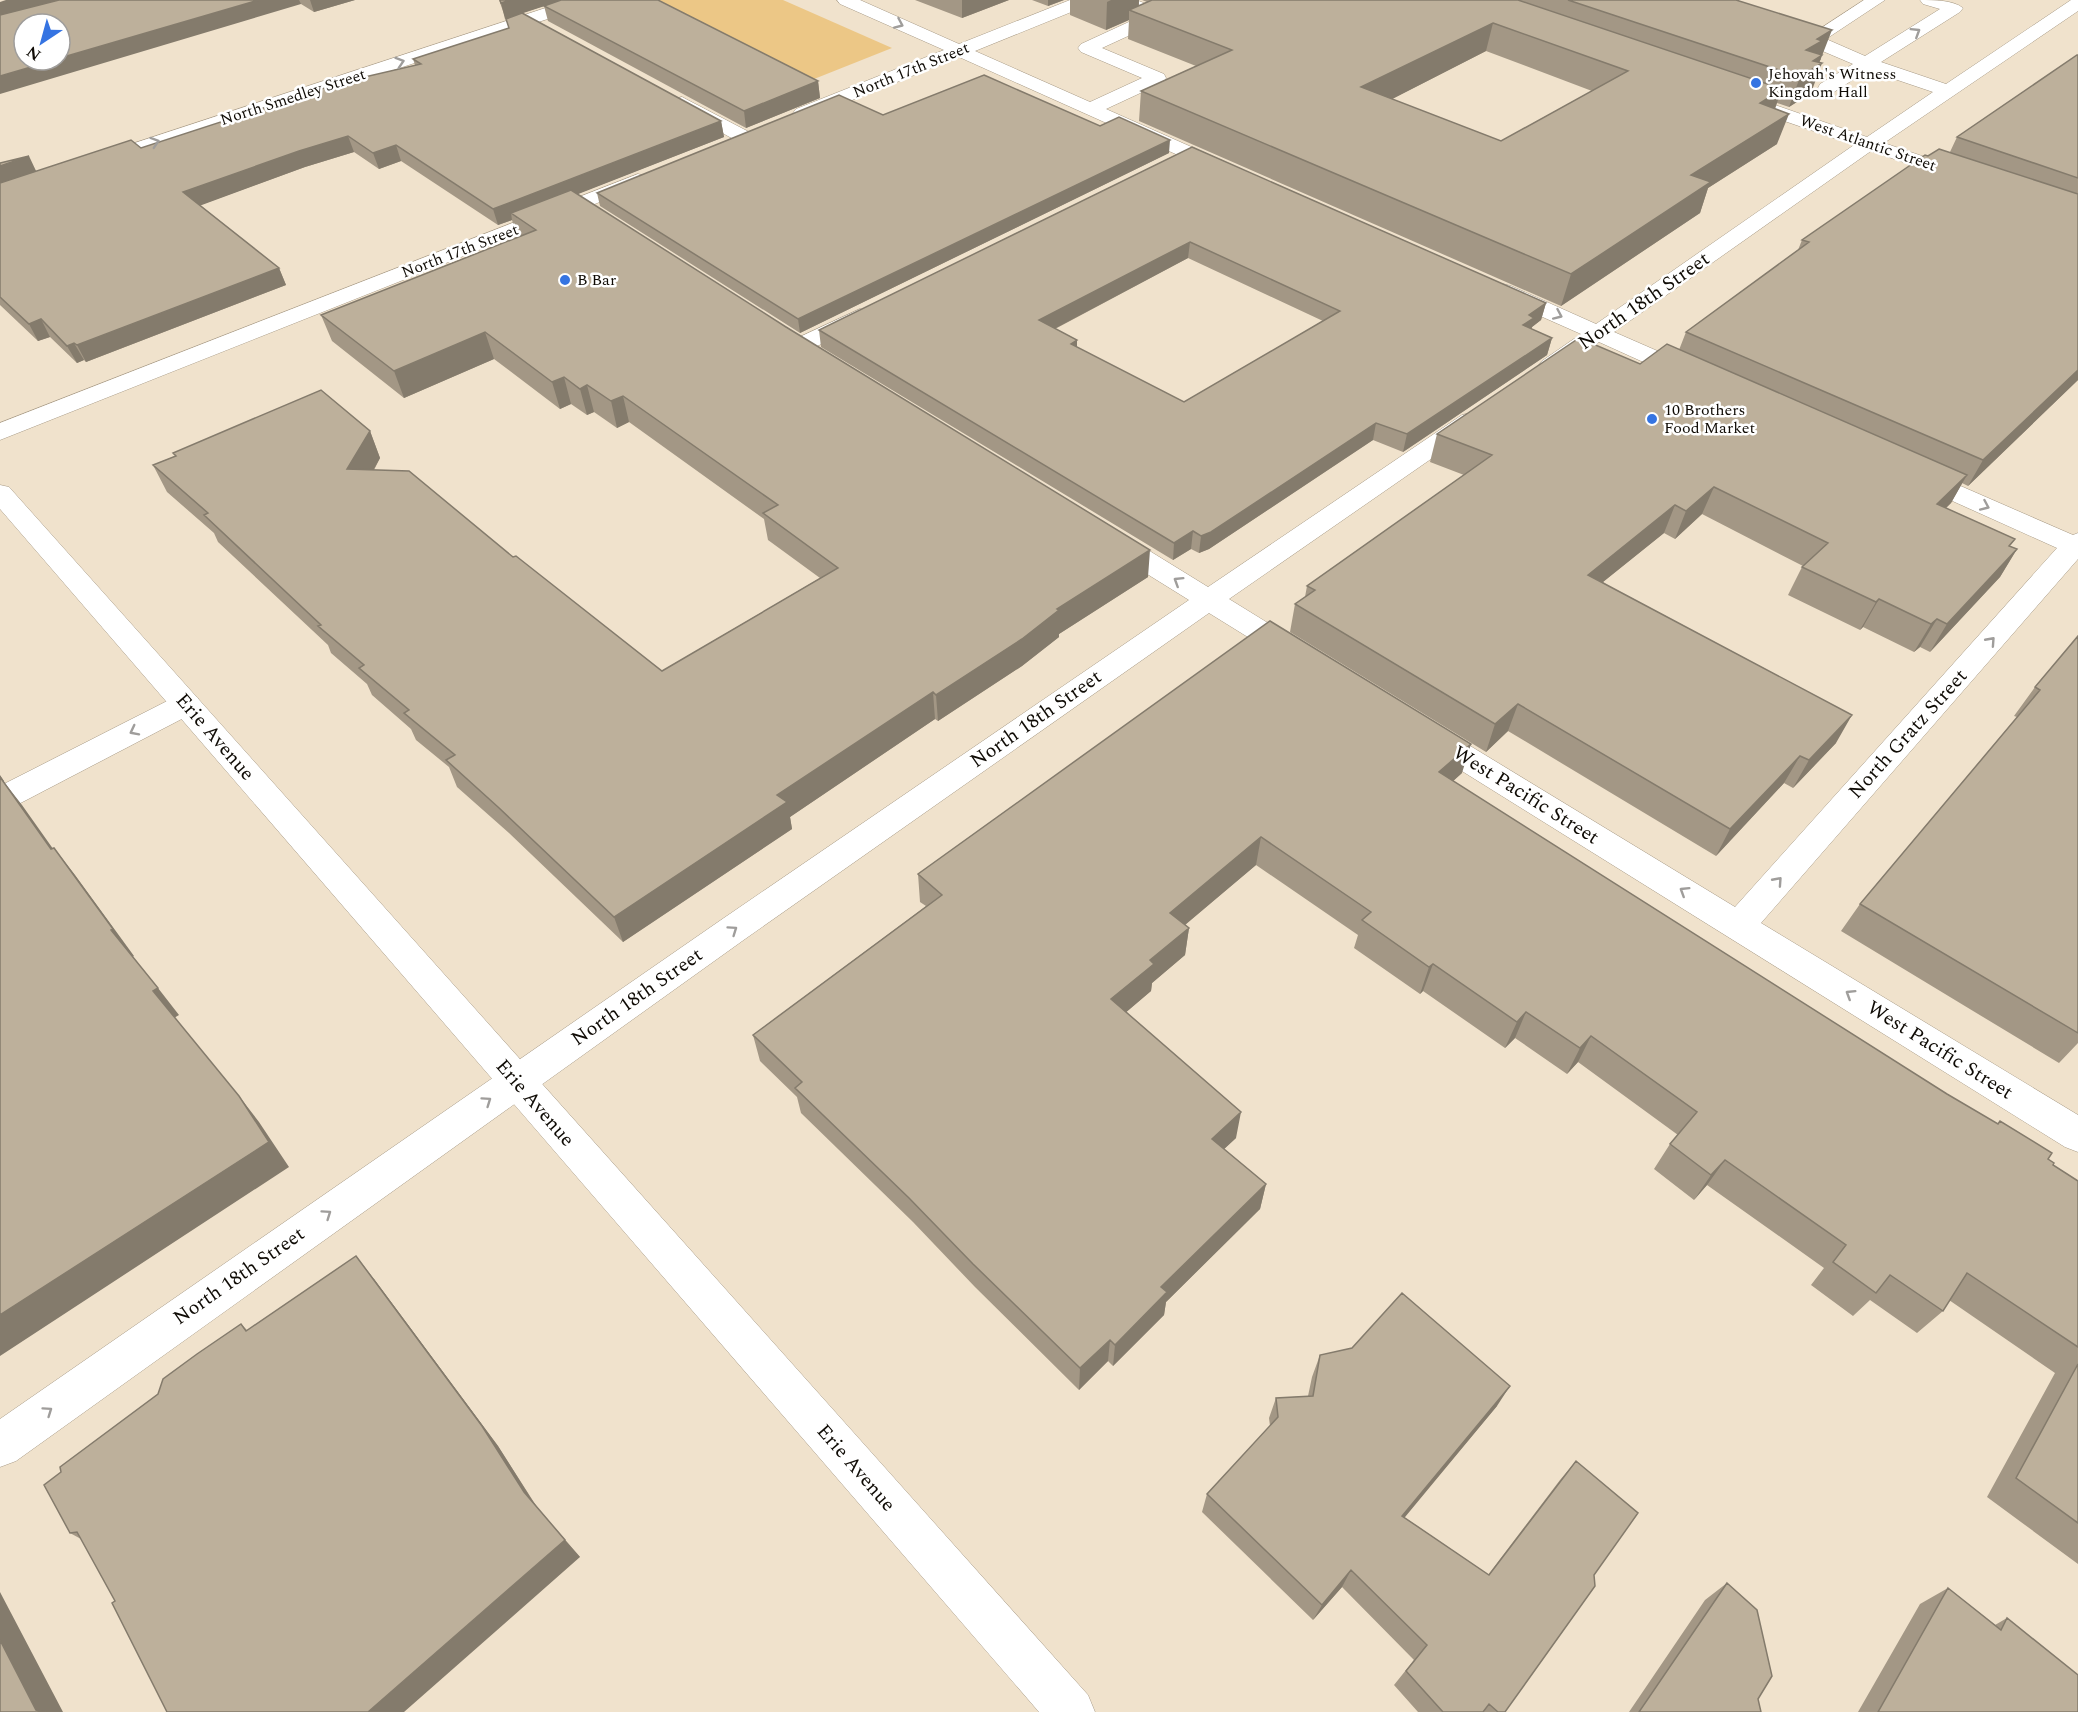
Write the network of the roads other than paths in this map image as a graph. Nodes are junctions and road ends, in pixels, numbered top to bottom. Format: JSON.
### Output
{"nodes":[{"id":1,"x":846,"y":0,"type":"edge"},
{"id":2,"x":1085,"y":0,"type":"edge"},
{"id":3,"x":1121,"y":0,"type":"edge"},
{"id":4,"x":1876,"y":0,"type":"edge"},
{"id":5,"x":1929,"y":0,"type":"edge"},
{"id":6,"x":571,"y":2,"type":"edge"},
{"id":7,"x":2070,"y":4,"type":"edge"},
{"id":8,"x":528,"y":20,"type":"junction"},
{"id":9,"x":548,"y":31,"type":"edge"},
{"id":10,"x":959,"y":50,"type":"junction"},
{"id":11,"x":1866,"y":63,"type":"junction"},
{"id":12,"x":1827,"y":88,"type":"dead end"},
{"id":13,"x":1948,"y":91,"type":"junction"},
{"id":14,"x":661,"y":92,"type":"edge"},
{"id":15,"x":1723,"y":93,"type":"edge"},
{"id":16,"x":1090,"y":109,"type":"junction"},
{"id":17,"x":787,"y":119,"type":"edge"},
{"id":18,"x":765,"y":128,"type":"edge"},
{"id":19,"x":744,"y":136,"type":"junction"},
{"id":20,"x":1869,"y":144,"type":"junction"},
{"id":21,"x":722,"y":146,"type":"edge"},
{"id":22,"x":1190,"y":153,"type":"junction"},
{"id":23,"x":1169,"y":164,"type":"edge"},
{"id":24,"x":79,"y":168,"type":"edge"},
{"id":25,"x":656,"y":173,"type":"edge"},
{"id":26,"x":1244,"y":177,"type":"edge"},
{"id":27,"x":1979,"y":182,"type":"edge"},
{"id":28,"x":579,"y":205,"type":"junction"},
{"id":29,"x":609,"y":224,"type":"edge"},
{"id":30,"x":1480,"y":281,"type":"edge"},
{"id":31,"x":884,"y":305,"type":"edge"},
{"id":32,"x":1598,"y":333,"type":"junction"},
{"id":33,"x":829,"y":365,"type":"edge"},
{"id":34,"x":1530,"y":380,"type":"edge"},
{"id":35,"x":1707,"y":381,"type":"edge"},
{"id":36,"x":1491,"y":406,"type":"edge"},
{"id":37,"x":0,"y":432,"type":"edge"},
{"id":38,"x":1901,"y":469,"type":"edge"},
{"id":39,"x":0,"y":493,"type":"edge"},
{"id":40,"x":1088,"y":525,"type":"edge"},
{"id":41,"x":2077,"y":545,"type":"edge"},
{"id":42,"x":1208,"y":599,"type":"junction"},
{"id":43,"x":1320,"y":668,"type":"edge"},
{"id":44,"x":186,"y":704,"type":"junction"},
{"id":45,"x":1402,"y":718,"type":"edge"},
{"id":46,"x":0,"y":800,"type":"edge"},
{"id":47,"x":1739,"y":925,"type":"junction"},
{"id":48,"x":515,"y":1081,"type":"junction"},
{"id":49,"x":2078,"y":1135,"type":"edge"},
{"id":50,"x":0,"y":1444,"type":"edge"},
{"id":51,"x":1057,"y":1707,"type":"edge"}],
"edges":[{"from":1,"to":10,"type":"street","one_way":true},
{"from":2,"to":10,"type":"street","name":"North 17th Street"},
{"from":3,"to":16,"type":"street"},
{"from":4,"to":11,"type":"street"},
{"from":11,"to":5,"type":"street","one_way":true},
{"from":6,"to":8,"type":"street","name":"North Smedley Street"},
{"from":7,"to":13,"type":"street","name":"North 18th Street"},
{"from":8,"to":9,"type":"street"},
{"from":24,"to":8,"type":"street","name":"North Smedley Street","one_way":true},
{"from":10,"to":16,"type":"street"},
{"from":10,"to":17,"type":"street","name":"North 17th Street"},
{"from":11,"to":12,"type":"street"},
{"from":11,"to":13,"type":"street"},
{"from":13,"to":20,"type":"street","name":"North 18th Street"},
{"from":14,"to":19,"type":"street"},
{"from":15,"to":20,"type":"street","name":"West Atlantic Street"},
{"from":16,"to":22,"type":"street"},
{"from":18,"to":19,"type":"street"},
{"from":19,"to":21,"type":"street"},
{"from":20,"to":27,"type":"street","name":"West Atlantic Street"},
{"from":20,"to":32,"type":"street","name":"North 18th Street"},
{"from":22,"to":23,"type":"street"},
{"from":22,"to":26,"type":"street"},
{"from":25,"to":28,"type":"street","name":"North 17th Street"},
{"from":28,"to":29,"type":"street"},
{"from":28,"to":37,"type":"street","name":"North 17th Street"},
{"from":30,"to":32,"type":"street","one_way":true},
{"from":31,"to":33,"type":"street"},
{"from":32,"to":34,"type":"street","name":"North 18th Street"},
{"from":32,"to":35,"type":"street"},
{"from":36,"to":42,"type":"street","name":"North 18th Street"},
{"from":38,"to":41,"type":"street","one_way":true},
{"from":39,"to":44,"type":"street","name":"Erie Avenue"},
{"from":42,"to":40,"type":"street","one_way":true},
{"from":47,"to":41,"type":"street","name":"North Gratz Street","one_way":true},
{"from":42,"to":43,"type":"street"},
{"from":48,"to":42,"type":"street","name":"North 18th Street","one_way":true},
{"from":44,"to":46,"type":"street","one_way":true},
{"from":44,"to":48,"type":"street","name":"Erie Avenue"},
{"from":47,"to":45,"type":"street","name":"West Pacific Street","one_way":true},
{"from":49,"to":47,"type":"street","name":"West Pacific Street","one_way":true},
{"from":50,"to":48,"type":"street","name":"North 18th Street","one_way":true},
{"from":48,"to":51,"type":"street","name":"Erie Avenue"}]}
